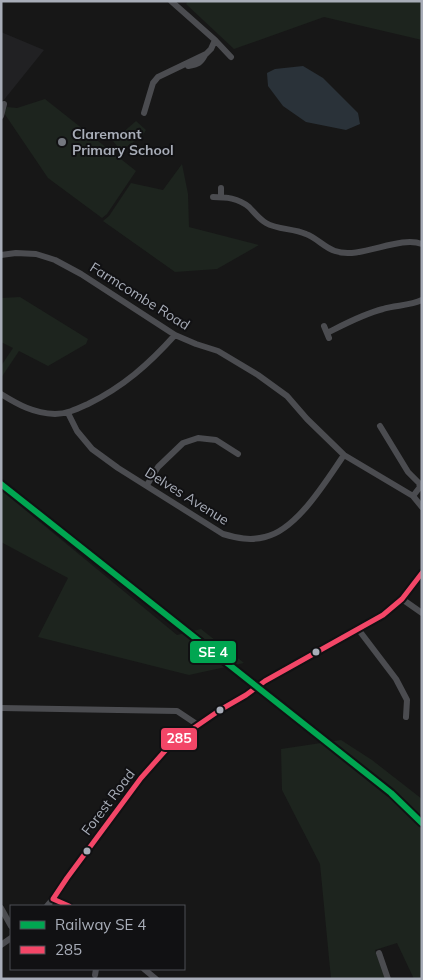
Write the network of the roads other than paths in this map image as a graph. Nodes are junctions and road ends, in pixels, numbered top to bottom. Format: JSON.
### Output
{"nodes":[{"id":1,"x":171,"y":1,"type":"edge"},
{"id":2,"x":215,"y":40,"type":"junction"},
{"id":3,"x":232,"y":57,"type":"dead end"},
{"id":4,"x":4,"y":104,"type":"dead end"},
{"id":5,"x":144,"y":113,"type":"dead end"},
{"id":6,"x":1,"y":116,"type":"edge"},
{"id":7,"x":221,"y":188,"type":"dead end"},
{"id":8,"x":213,"y":197,"type":"dead end"},
{"id":9,"x":221,"y":197,"type":"junction"},
{"id":10,"x":422,"y":244,"type":"edge"},
{"id":11,"x":1,"y":255,"type":"edge"},
{"id":12,"x":422,"y":300,"type":"edge"},
{"id":13,"x":327,"y":332,"type":"dead end"},
{"id":14,"x":175,"y":335,"type":"junction"},
{"id":15,"x":1,"y":394,"type":"edge"},
{"id":16,"x":68,"y":413,"type":"junction"},
{"id":17,"x":380,"y":426,"type":"dead end"},
{"id":18,"x":238,"y":454,"type":"dead end"},
{"id":19,"x":344,"y":455,"type":"junction"},
{"id":20,"x":147,"y":485,"type":"junction"},
{"id":21,"x":413,"y":496,"type":"junction"},
{"id":22,"x":422,"y":507,"type":"edge"},
{"id":23,"x":422,"y":573,"type":"edge"},
{"id":24,"x":402,"y":599,"type":"junction"},
{"id":25,"x":422,"y":613,"type":"edge"},
{"id":26,"x":358,"y":630,"type":"junction"},
{"id":27,"x":1,"y":708,"type":"edge"},
{"id":28,"x":406,"y":717,"type":"dead end"},
{"id":29,"x":198,"y":725,"type":"junction"},
{"id":30,"x":53,"y":900,"type":"junction"},
{"id":31,"x":48,"y":905,"type":"edge"},
{"id":32,"x":66,"y":905,"type":"edge"},
{"id":33,"x":1,"y":908,"type":"edge"},
{"id":34,"x":10,"y":924,"type":"edge"},
{"id":35,"x":378,"y":953,"type":"dead end"},
{"id":36,"x":145,"y":970,"type":"edge"},
{"id":37,"x":156,"y":979,"type":"edge"},
{"id":38,"x":388,"y":979,"type":"edge"}],
"edges":[{"from":1,"to":2,"type":"street"},
{"from":2,"to":3,"type":"street"},
{"from":2,"to":5,"type":"street"},
{"from":4,"to":6,"type":"street"},
{"from":7,"to":9,"type":"street"},
{"from":8,"to":9,"type":"street"},
{"from":9,"to":10,"type":"street"},
{"from":11,"to":14,"type":"street","name":"Farmcombe Road"},
{"from":12,"to":13,"type":"street"},
{"from":14,"to":16,"type":"street"},
{"from":14,"to":19,"type":"street","name":"Farmcombe Road"},
{"from":15,"to":16,"type":"street"},
{"from":16,"to":20,"type":"street","name":"Delves Avenue"},
{"from":17,"to":21,"type":"street"},
{"from":18,"to":20,"type":"street"},
{"from":19,"to":20,"type":"street","name":"Delves Avenue"},
{"from":19,"to":21,"type":"street","name":"Farmcombe Road"},
{"from":21,"to":22,"type":"street","name":"Farmcombe Road"},
{"from":23,"to":24,"type":"street","name":"Forest Road"},
{"from":24,"to":25,"type":"street"},
{"from":24,"to":26,"type":"street","name":"Forest Road"},
{"from":26,"to":28,"type":"street"},
{"from":26,"to":29,"type":"street","name":"Forest Road"},
{"from":27,"to":29,"type":"street"},
{"from":29,"to":30,"type":"street","name":"Forest Road"},
{"from":30,"to":31,"type":"street","name":"Forest Road"},
{"from":30,"to":32,"type":"street"},
{"from":33,"to":34,"type":"street"},
{"from":35,"to":38,"type":"street"},
{"from":36,"to":37,"type":"street"}]}
